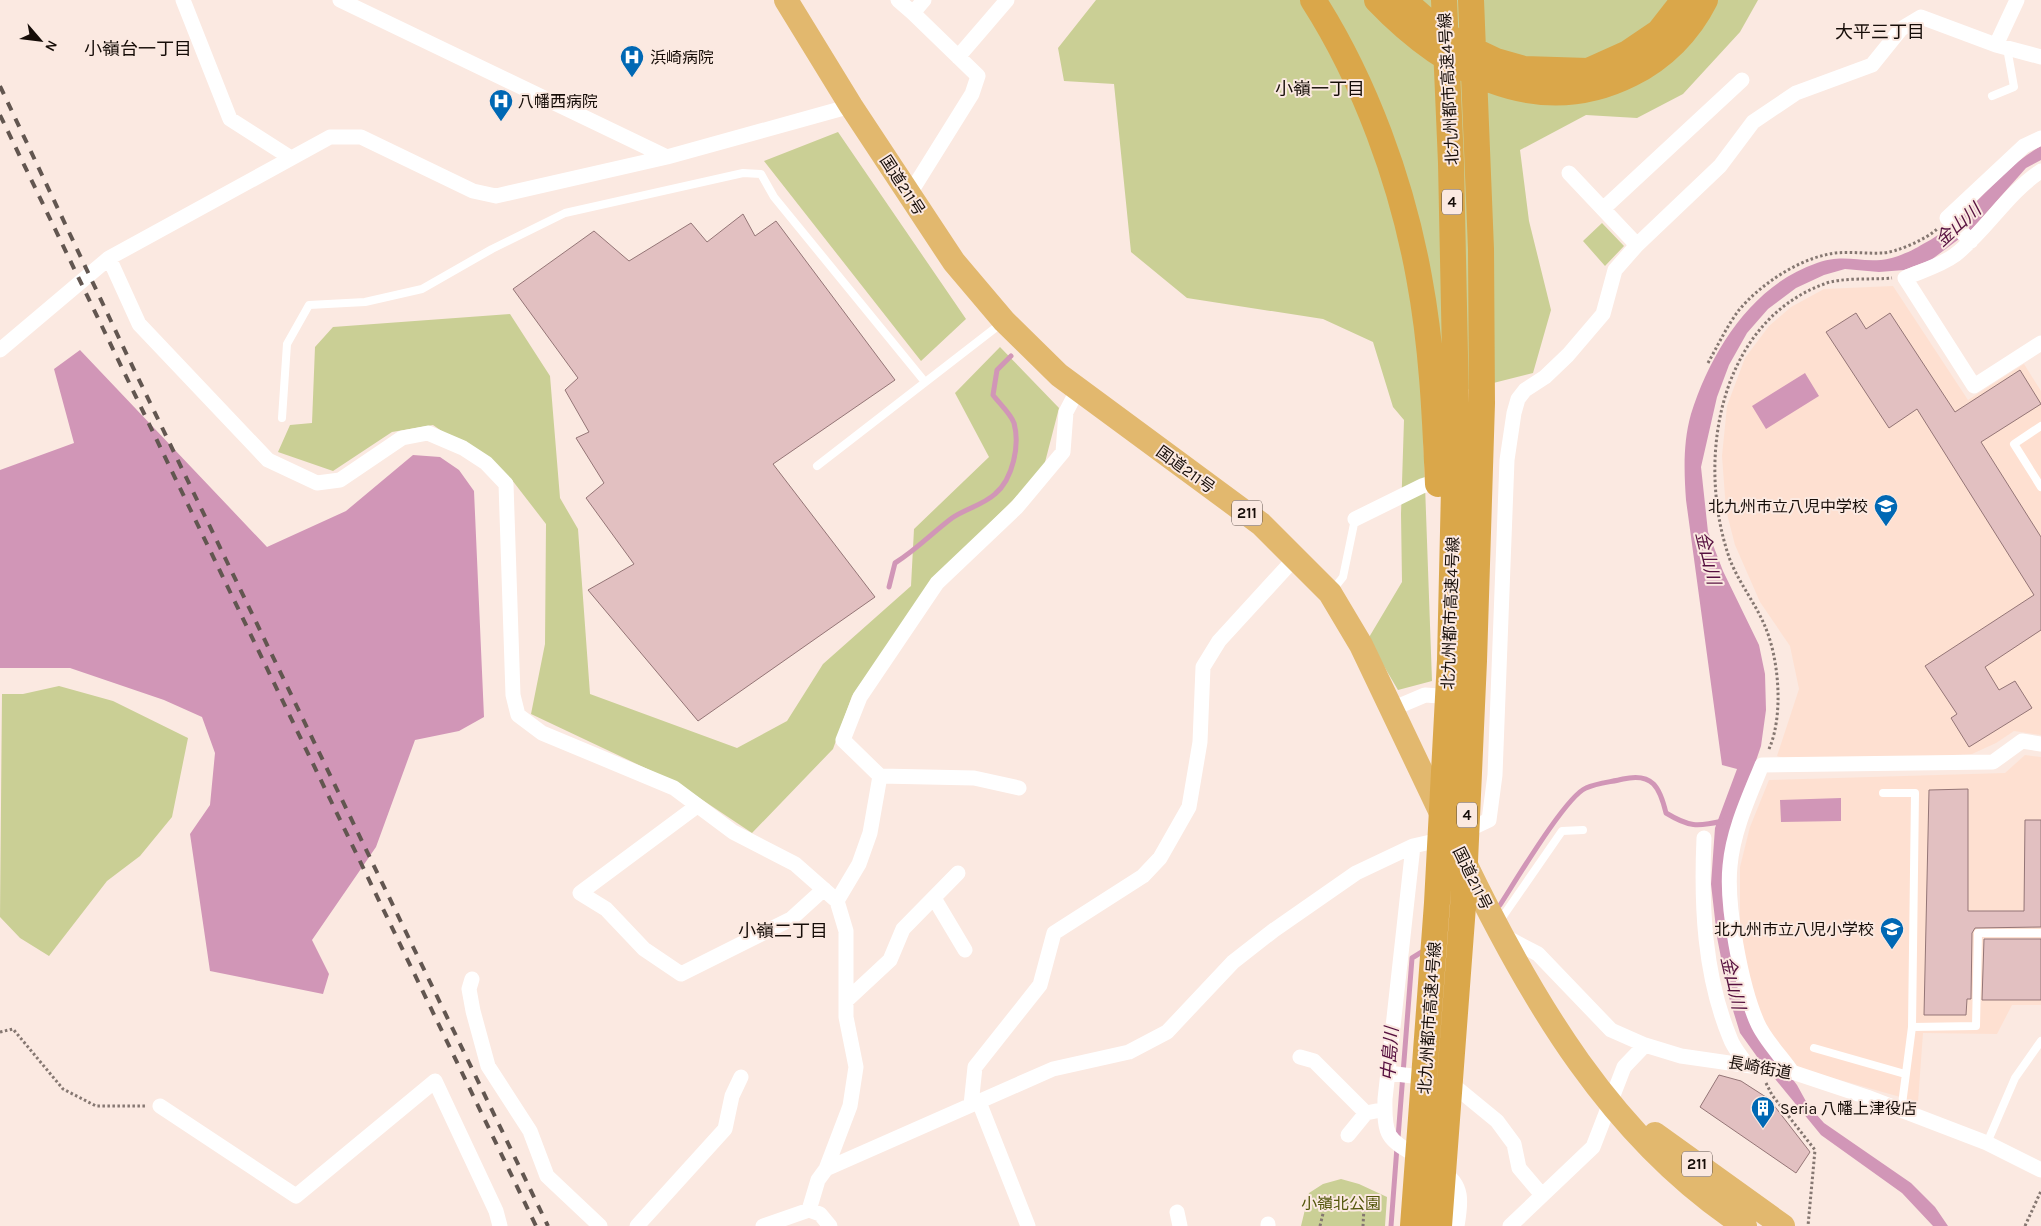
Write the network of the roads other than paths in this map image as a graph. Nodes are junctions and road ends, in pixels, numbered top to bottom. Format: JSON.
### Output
{"nodes":[{"id":1,"x":183,"y":0,"type":"edge"},
{"id":2,"x":340,"y":0,"type":"edge"},
{"id":3,"x":786,"y":0,"type":"edge"},
{"id":4,"x":898,"y":0,"type":"edge"},
{"id":5,"x":924,"y":0,"type":"edge"},
{"id":6,"x":1007,"y":0,"type":"edge"},
{"id":7,"x":1313,"y":0,"type":"edge"},
{"id":8,"x":1377,"y":0,"type":"edge"},
{"id":9,"x":1444,"y":0,"type":"edge"},
{"id":10,"x":1470,"y":0,"type":"edge"},
{"id":11,"x":1484,"y":0,"type":"edge"},
{"id":12,"x":1684,"y":0,"type":"edge"},
{"id":13,"x":1705,"y":0,"type":"edge"},
{"id":14,"x":2017,"y":0,"type":"edge"},
{"id":15,"x":1405,"y":12,"type":"edge"},
{"id":16,"x":913,"y":13,"type":"junction"},
{"id":17,"x":2001,"y":47,"type":"junction"},
{"id":18,"x":958,"y":56,"type":"junction"},
{"id":19,"x":2041,"y":57,"type":"edge"},
{"id":20,"x":1521,"y":78,"type":"junction"},
{"id":21,"x":1742,"y":80,"type":"dead end"},
{"id":22,"x":1992,"y":96,"type":"dead end"},
{"id":23,"x":852,"y":106,"type":"junction"},
{"id":24,"x":2041,"y":138,"type":"edge"},
{"id":25,"x":666,"y":157,"type":"junction"},
{"id":26,"x":290,"y":158,"type":"junction"},
{"id":27,"x":2041,"y":171,"type":"edge"},
{"id":28,"x":1569,"y":173,"type":"dead end"},
{"id":29,"x":909,"y":194,"type":"junction"},
{"id":30,"x":1602,"y":209,"type":"junction"},
{"id":31,"x":1968,"y":239,"type":"junction"},
{"id":32,"x":1637,"y":245,"type":"junction"},
{"id":33,"x":109,"y":258,"type":"junction"},
{"id":34,"x":1004,"y":321,"type":"junction"},
{"id":35,"x":2041,"y":343,"type":"edge"},
{"id":36,"x":0,"y":350,"type":"edge"},
{"id":37,"x":925,"y":382,"type":"junction"},
{"id":38,"x":1078,"y":389,"type":"junction"},
{"id":39,"x":1445,"y":402,"type":"junction"},
{"id":40,"x":1482,"y":403,"type":"junction"},
{"id":41,"x":282,"y":418,"type":"dead end"},
{"id":42,"x":2041,"y":426,"type":"edge"},
{"id":43,"x":1507,"y":460,"type":"junction"},
{"id":44,"x":817,"y":466,"type":"dead end"},
{"id":45,"x":2041,"y":487,"type":"edge"},
{"id":46,"x":1355,"y":519,"type":"joint"},
{"id":47,"x":1296,"y":557,"type":"junction"},
{"id":48,"x":1330,"y":593,"type":"junction"},
{"id":49,"x":1498,"y":699,"type":"junction"},
{"id":50,"x":1392,"y":709,"type":"junction"},
{"id":51,"x":2041,"y":744,"type":"edge"},
{"id":52,"x":880,"y":776,"type":"junction"},
{"id":53,"x":1019,"y":788,"type":"dead end"},
{"id":54,"x":1883,"y":793,"type":"dead end"},
{"id":55,"x":697,"y":806,"type":"junction"},
{"id":56,"x":1583,"y":830,"type":"dead end"},
{"id":57,"x":1453,"y":837,"type":"junction"},
{"id":58,"x":1704,"y":838,"type":"dead end"},
{"id":59,"x":1413,"y":846,"type":"junction"},
{"id":60,"x":958,"y":873,"type":"dead end"},
{"id":61,"x":824,"y":889,"type":"junction"},
{"id":62,"x":934,"y":898,"type":"junction"},
{"id":63,"x":838,"y":901,"type":"junction"},
{"id":64,"x":1499,"y":930,"type":"junction"},
{"id":65,"x":2041,"y":933,"type":"edge"},
{"id":66,"x":965,"y":950,"type":"dead end"},
{"id":67,"x":472,"y":979,"type":"dead end"},
{"id":68,"x":846,"y":1000,"type":"junction"},
{"id":69,"x":1912,"y":1027,"type":"junction"},
{"id":70,"x":2041,"y":1041,"type":"edge"},
{"id":71,"x":1645,"y":1045,"type":"junction"},
{"id":72,"x":1814,"y":1048,"type":"dead end"},
{"id":73,"x":1300,"y":1057,"type":"dead end"},
{"id":74,"x":1751,"y":1065,"type":"junction"},
{"id":75,"x":1792,"y":1072,"type":"junction"},
{"id":76,"x":1391,"y":1074,"type":"junction"},
{"id":77,"x":1905,"y":1074,"type":"junction"},
{"id":78,"x":740,"y":1077,"type":"dead end"},
{"id":79,"x":1611,"y":1102,"type":"junction"},
{"id":80,"x":975,"y":1103,"type":"junction"},
{"id":81,"x":160,"y":1106,"type":"road end"},
{"id":82,"x":1385,"y":1110,"type":"junction"},
{"id":83,"x":1901,"y":1112,"type":"junction"},
{"id":84,"x":1366,"y":1113,"type":"junction"},
{"id":85,"x":1348,"y":1135,"type":"dead end"},
{"id":86,"x":1986,"y":1143,"type":"junction"},
{"id":87,"x":826,"y":1170,"type":"junction"},
{"id":88,"x":2041,"y":1170,"type":"edge"},
{"id":89,"x":1542,"y":1195,"type":"junction"},
{"id":90,"x":810,"y":1210,"type":"junction"},
{"id":91,"x":500,"y":1226,"type":"edge"},
{"id":92,"x":600,"y":1226,"type":"edge"},
{"id":93,"x":637,"y":1226,"type":"edge"},
{"id":94,"x":763,"y":1226,"type":"edge"},
{"id":95,"x":830,"y":1226,"type":"edge"},
{"id":96,"x":1028,"y":1226,"type":"edge"},
{"id":97,"x":1413,"y":1226,"type":"edge"},
{"id":98,"x":1440,"y":1226,"type":"edge"},
{"id":99,"x":1457,"y":1226,"type":"edge"},
{"id":100,"x":1510,"y":1226,"type":"edge"},
{"id":101,"x":1745,"y":1226,"type":"edge"},
{"id":102,"x":1783,"y":1226,"type":"edge"}],
"edges":[{"from":1,"to":26,"type":"street"},
{"from":2,"to":25,"type":"street"},
{"from":3,"to":23,"type":"highway","name":"国道211号","number":"211"},
{"from":4,"to":16,"type":"street"},
{"from":5,"to":16,"type":"street"},
{"from":6,"to":18,"type":"street"},
{"from":7,"to":39,"type":"highway"},
{"from":8,"to":15,"type":"highway"},
{"from":9,"to":39,"type":"highway","name":"北九州都市高速4号線","number":"4"},
{"from":10,"to":40,"type":"highway","name":"北九州都市高速4号線","number":"4"},
{"from":11,"to":40,"type":"highway"},
{"from":12,"to":20,"type":"highway"},
{"from":13,"to":20,"type":"highway"},
{"from":14,"to":17,"type":"street"},
{"from":15,"to":20,"type":"highway"},
{"from":16,"to":18,"type":"street"},
{"from":17,"to":19,"type":"street"},
{"from":17,"to":22,"type":"lane"},
{"from":17,"to":32,"type":"street"},
{"from":18,"to":29,"type":"street"},
{"from":21,"to":30,"type":"street"},
{"from":23,"to":25,"type":"street"},
{"from":23,"to":29,"type":"highway","name":"国道211号","number":"211"},
{"from":24,"to":31,"type":"street"},
{"from":25,"to":26,"type":"street"},
{"from":26,"to":33,"type":"street"},
{"from":27,"to":31,"type":"street"},
{"from":28,"to":30,"type":"street"},
{"from":29,"to":34,"type":"highway","name":"国道211号","number":"211"},
{"from":30,"to":32,"type":"street"},
{"from":31,"to":35,"type":"street"},
{"from":32,"to":43,"type":"street"},
{"from":33,"to":36,"type":"street"},
{"from":33,"to":55,"type":"street"},
{"from":34,"to":37,"type":"lane"},
{"from":34,"to":38,"type":"highway","name":"国道211号","number":"211"},
{"from":37,"to":41,"type":"lane"},
{"from":37,"to":44,"type":"lane"},
{"from":38,"to":47,"type":"highway","name":"国道211号","number":"211"},
{"from":38,"to":52,"type":"street"},
{"from":39,"to":97,"type":"highway","name":"北九州都市高速4号線","number":"4"},
{"from":40,"to":98,"type":"highway","name":"北九州都市高速4号線","number":"4"},
{"from":42,"to":45,"type":"lane"},
{"from":43,"to":46,"type":"street"},
{"from":43,"to":49,"type":"street"},
{"from":46,"to":48,"type":"lane"},
{"from":47,"to":48,"type":"highway","name":"国道211号","number":"211"},
{"from":47,"to":80,"type":"street"},
{"from":48,"to":50,"type":"highway","name":"国道211号","number":"211"},
{"from":49,"to":50,"type":"street"},
{"from":49,"to":57,"type":"street"},
{"from":50,"to":57,"type":"highway","name":"国道211号","number":"211"},
{"from":51,"to":75,"type":"street"},
{"from":52,"to":53,"type":"street"},
{"from":52,"to":63,"type":"street"},
{"from":54,"to":69,"type":"lane"},
{"from":55,"to":61,"type":"street"},
{"from":55,"to":61,"type":"street"},
{"from":56,"to":64,"type":"lane"},
{"from":57,"to":59,"type":"street"},
{"from":57,"to":64,"type":"highway","name":"国道211号","number":"211"},
{"from":58,"to":74,"type":"street"},
{"from":59,"to":76,"type":"street"},
{"from":59,"to":80,"type":"street"},
{"from":60,"to":62,"type":"street"},
{"from":61,"to":63,"type":"street"},
{"from":62,"to":66,"type":"street"},
{"from":62,"to":68,"type":"street"},
{"from":63,"to":68,"type":"street"},
{"from":64,"to":71,"type":"street","name":"長崎街道"},
{"from":64,"to":79,"type":"highway","name":"国道211号","number":"211"},
{"from":65,"to":69,"type":"lane"},
{"from":67,"to":92,"type":"street"},
{"from":68,"to":87,"type":"street"},
{"from":69,"to":77,"type":"lane"},
{"from":70,"to":86,"type":"lane"},
{"from":71,"to":74,"type":"street","name":"長崎街道"},
{"from":71,"to":79,"type":"street"},
{"from":72,"to":77,"type":"lane"},
{"from":73,"to":84,"type":"street"},
{"from":74,"to":75,"type":"street","name":"長崎街道"},
{"from":75,"to":83,"type":"street","name":"長崎街道"},
{"from":76,"to":82,"type":"street"},
{"from":76,"to":89,"type":"street"},
{"from":77,"to":83,"type":"lane"},
{"from":78,"to":93,"type":"street"},
{"from":79,"to":89,"type":"street"},
{"from":79,"to":101,"type":"highway","name":"国道211号","number":"211"},
{"from":79,"to":102,"type":"highway","name":"国道211号","number":"211"},
{"from":80,"to":87,"type":"street"},
{"from":80,"to":96,"type":"street"},
{"from":81,"to":91,"type":"street"},
{"from":82,"to":84,"type":"street"},
{"from":82,"to":99,"type":"street"},
{"from":83,"to":86,"type":"street","name":"長崎街道"},
{"from":84,"to":85,"type":"street"},
{"from":86,"to":88,"type":"street","name":"長崎街道"},
{"from":87,"to":90,"type":"street"},
{"from":89,"to":100,"type":"street"},
{"from":90,"to":94,"type":"street"},
{"from":90,"to":95,"type":"street"}]}
